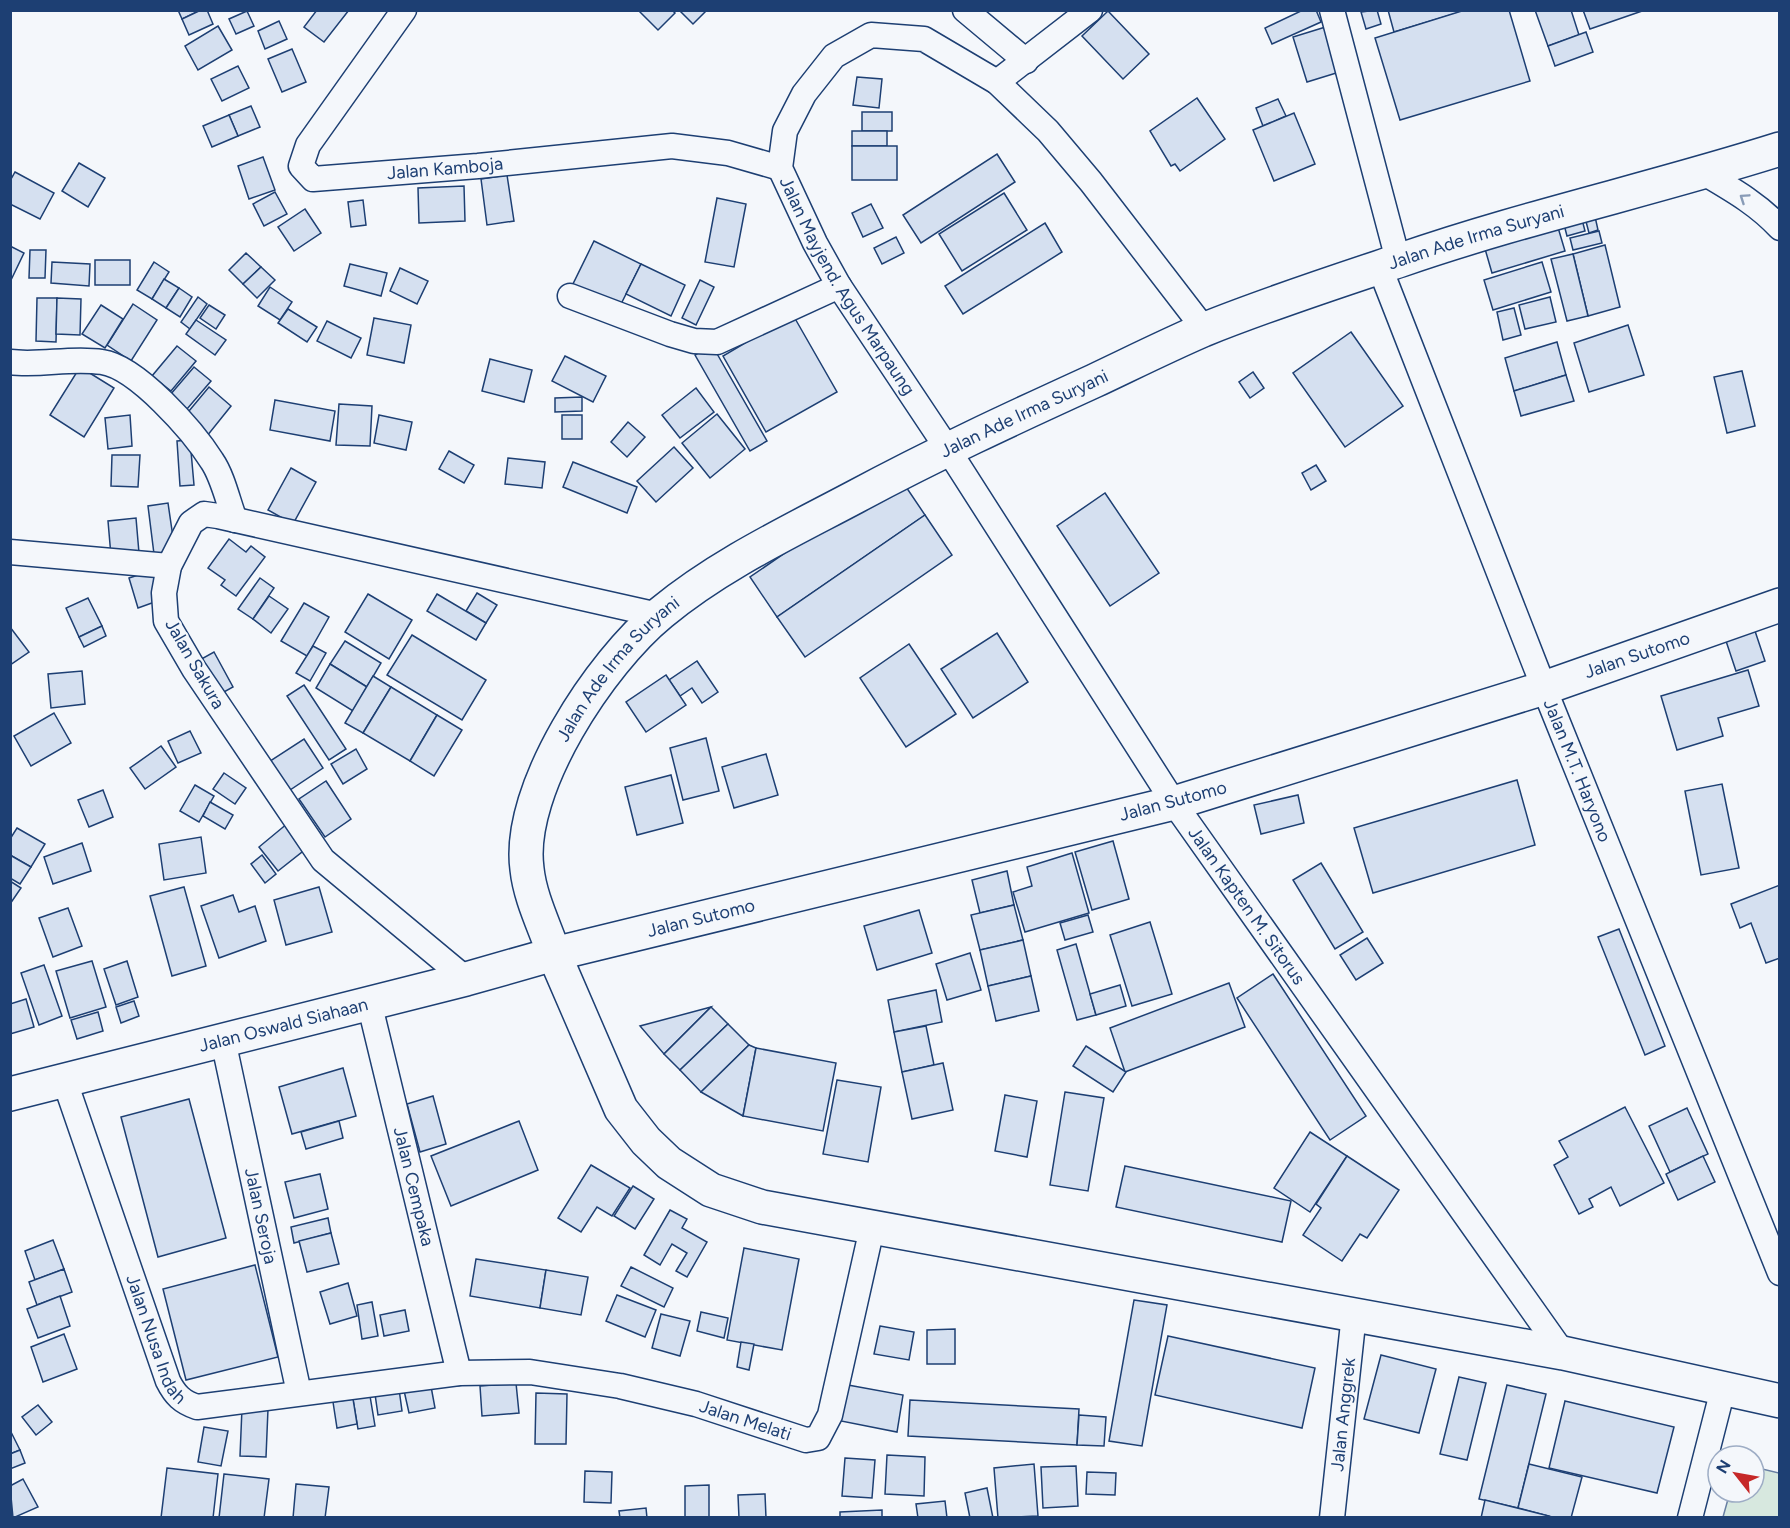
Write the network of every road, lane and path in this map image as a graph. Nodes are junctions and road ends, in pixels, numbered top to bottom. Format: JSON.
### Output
{"nodes":[{"id":1,"x":404,"y":10,"type":"edge"},
{"id":2,"x":965,"y":10,"type":"edge"},
{"id":3,"x":1090,"y":10,"type":"edge"},
{"id":4,"x":1332,"y":10,"type":"edge"},
{"id":5,"x":1026,"y":61,"type":"junction"},
{"id":6,"x":997,"y":82,"type":"junction"},
{"id":7,"x":1779,"y":149,"type":"edge"},
{"id":8,"x":780,"y":168,"type":"junction"},
{"id":9,"x":1704,"y":173,"type":"junction"},
{"id":10,"x":1779,"y":228,"type":"edge"},
{"id":11,"x":1389,"y":264,"type":"junction"},
{"id":12,"x":839,"y":286,"type":"junction"},
{"id":13,"x":570,"y":296,"type":"dead end"},
{"id":14,"x":1205,"y":330,"type":"junction"},
{"id":15,"x":10,"y":362,"type":"edge"},
{"id":16,"x":947,"y":448,"type":"junction"},
{"id":17,"x":235,"y":520,"type":"junction"},
{"id":18,"x":10,"y":552,"type":"edge"},
{"id":19,"x":169,"y":566,"type":"junction"},
{"id":20,"x":1779,"y":605,"type":"edge"},
{"id":21,"x":658,"y":615,"type":"junction"},
{"id":22,"x":1544,"y":688,"type":"junction"},
{"id":23,"x":1174,"y":804,"type":"junction"},
{"id":24,"x":554,"y":954,"type":"junction"},
{"id":25,"x":466,"y":979,"type":"junction"},
{"id":26,"x":369,"y":1002,"type":"junction"},
{"id":27,"x":223,"y":1040,"type":"junction"},
{"id":28,"x":64,"y":1079,"type":"junction"},
{"id":29,"x":10,"y":1094,"type":"edge"},
{"id":30,"x":872,"y":1228,"type":"junction"},
{"id":31,"x":1779,"y":1273,"type":"edge"},
{"id":32,"x":1354,"y":1314,"type":"junction"},
{"id":33,"x":1563,"y":1353,"type":"junction"},
{"id":34,"x":459,"y":1372,"type":"junction"},
{"id":35,"x":1723,"y":1389,"type":"junction"},
{"id":36,"x":299,"y":1393,"type":"junction"},
{"id":37,"x":1779,"y":1401,"type":"edge"},
{"id":38,"x":1332,"y":1518,"type":"edge"},
{"id":39,"x":1690,"y":1518,"type":"edge"}],
"edges":[{"from":1,"to":8,"type":"street","name":"Jalan Kamboja"},
{"from":2,"to":5,"type":"street"},
{"from":3,"to":5,"type":"street"},
{"from":4,"to":11,"type":"street","name":"Jalan M.T. Haryono"},
{"from":5,"to":6,"type":"street"},
{"from":6,"to":8,"type":"street","name":"Jalan Mayjend. Agus Marpaung"},
{"from":6,"to":14,"type":"street","name":"Jalan Mayjend. Agus Marpaung"},
{"from":7,"to":9,"type":"main road","name":"Jalan Ade Irma Suryani"},
{"from":8,"to":12,"type":"street","name":"Jalan Mayjend. Agus Marpaung"},
{"from":10,"to":9,"type":"street","one_way":true},
{"from":9,"to":11,"type":"main road","name":"Jalan Ade Irma Suryani"},
{"from":11,"to":14,"type":"main road","name":"Jalan Ade Irma Suryani"},
{"from":11,"to":22,"type":"street","name":"Jalan M.T. Haryono"},
{"from":12,"to":13,"type":"street"},
{"from":12,"to":16,"type":"street","name":"Jalan Mayjend. Agus Marpaung"},
{"from":14,"to":16,"type":"main road","name":"Jalan Ade Irma Suryani"},
{"from":15,"to":17,"type":"street"},
{"from":16,"to":21,"type":"main road","name":"Jalan Ade Irma Suryani"},
{"from":16,"to":23,"type":"street","name":"Jalan Kapten M. Sitorus"},
{"from":17,"to":19,"type":"street","name":"Jalan Sakura"},
{"from":17,"to":21,"type":"street","name":"Jalan Sakura"},
{"from":18,"to":19,"type":"street"},
{"from":19,"to":25,"type":"street","name":"Jalan Sakura"},
{"from":20,"to":22,"type":"main road","name":"Jalan Sutomo"},
{"from":21,"to":24,"type":"main road","name":"Jalan Ade Irma Suryani"},
{"from":22,"to":23,"type":"main road","name":"Jalan Sutomo"},
{"from":22,"to":31,"type":"street","name":"Jalan M.T. Haryono"},
{"from":23,"to":24,"type":"main road","name":"Jalan Sutomo"},
{"from":23,"to":33,"type":"street","name":"Jalan Kapten M. Sitorus"},
{"from":24,"to":25,"type":"main road","name":"Jalan Oswald Siahaan"},
{"from":24,"to":30,"type":"main road","name":"Jalan Ade Irma Suryani"},
{"from":25,"to":26,"type":"main road","name":"Jalan Oswald Siahaan"},
{"from":26,"to":27,"type":"main road","name":"Jalan Oswald Siahaan"},
{"from":26,"to":34,"type":"street","name":"Jalan Cempaka"},
{"from":27,"to":28,"type":"main road","name":"Jalan Oswald Siahaan"},
{"from":27,"to":36,"type":"street","name":"Jalan Seroja"},
{"from":28,"to":29,"type":"main road","name":"Jalan Oswald Siahaan"},
{"from":28,"to":36,"type":"street","name":"Jalan Nusa Indah"},
{"from":30,"to":32,"type":"main road","name":"Jalan Ade Irma Suryani"},
{"from":30,"to":34,"type":"street","name":"Jalan Melati"},
{"from":32,"to":33,"type":"main road","name":"Jalan Ade Irma Suryani"},
{"from":32,"to":38,"type":"street","name":"Jalan Anggrek"},
{"from":33,"to":35,"type":"main road","name":"Jalan Ade Irma Suryani"},
{"from":34,"to":36,"type":"street","name":"Jalan Nusa Indah"},
{"from":35,"to":37,"type":"main road","name":"Jalan Ade Irma Suryani"},
{"from":35,"to":39,"type":"street"}]}
